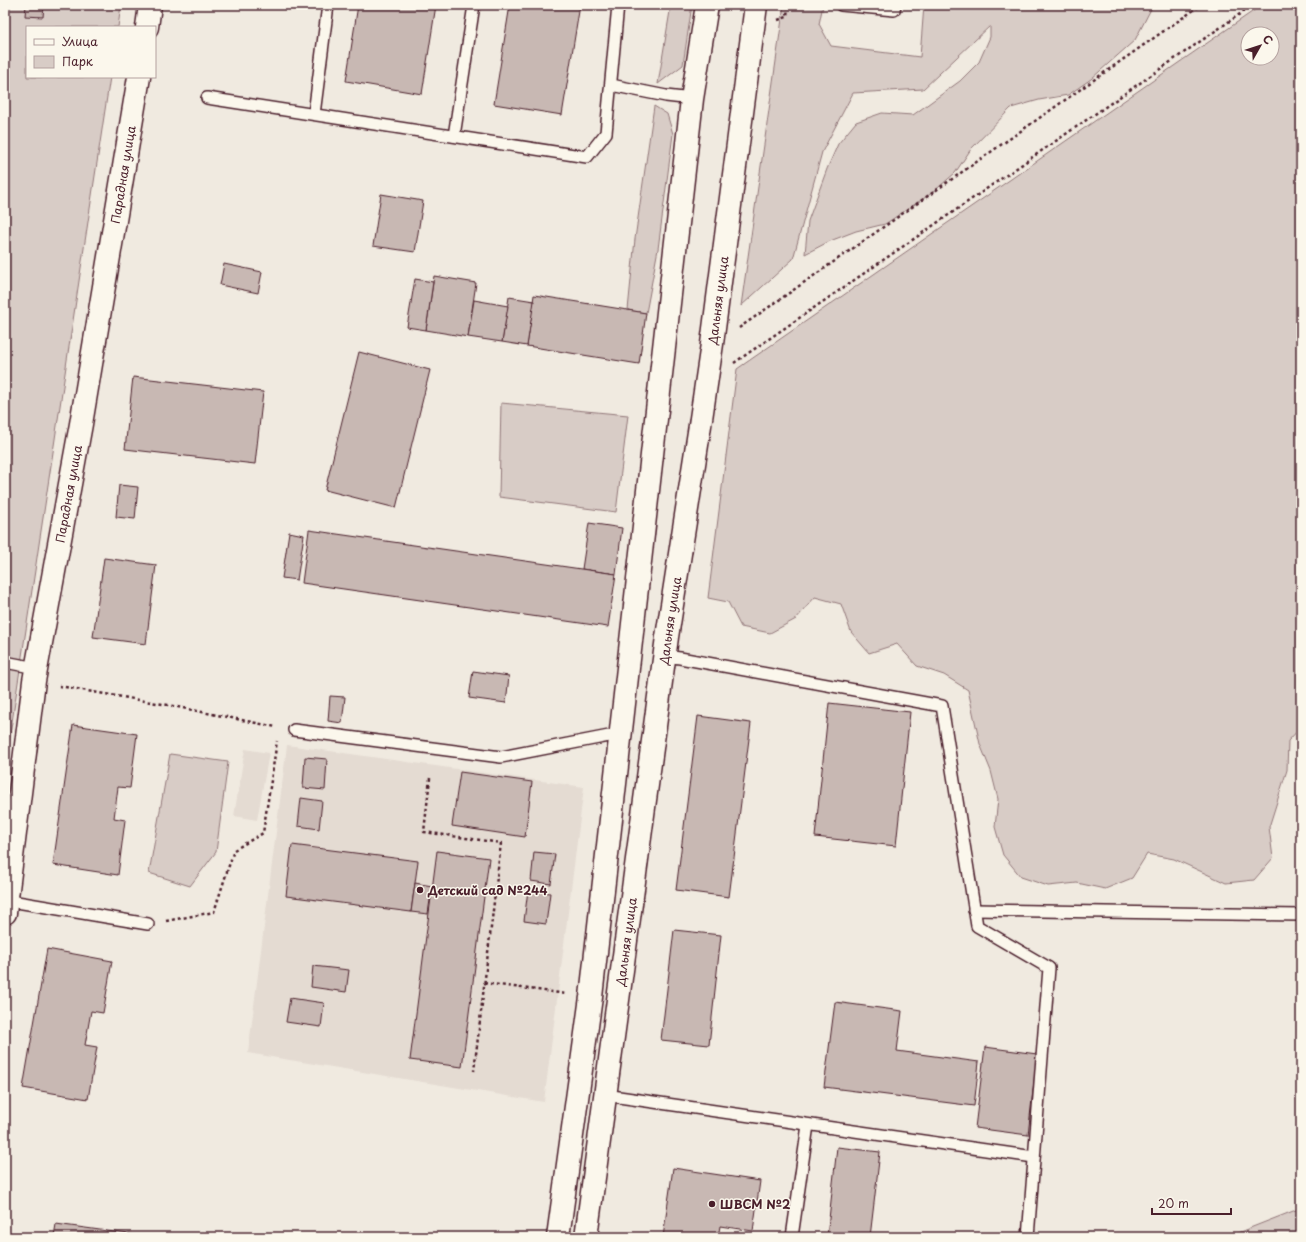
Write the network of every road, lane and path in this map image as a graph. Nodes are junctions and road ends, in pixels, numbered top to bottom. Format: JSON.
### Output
{"nodes":[{"id":1,"x":150,"y":5,"type":"edge"},
{"id":2,"x":328,"y":5,"type":"edge"},
{"id":3,"x":474,"y":5,"type":"edge"},
{"id":4,"x":618,"y":5,"type":"edge"},
{"id":5,"x":707,"y":5,"type":"edge"},
{"id":6,"x":756,"y":5,"type":"edge"},
{"id":7,"x":841,"y":5,"type":"edge"},
{"id":8,"x":895,"y":5,"type":"edge"},
{"id":9,"x":1201,"y":5,"type":"edge"},
{"id":10,"x":1253,"y":5,"type":"edge"},
{"id":11,"x":861,"y":6,"type":"edge"},
{"id":12,"x":147,"y":26,"type":"edge"},
{"id":13,"x":139,"y":78,"type":"edge"},
{"id":14,"x":611,"y":85,"type":"junction"},
{"id":15,"x":207,"y":98,"type":"dead end"},
{"id":16,"x":692,"y":99,"type":"junction"},
{"id":17,"x":314,"y":114,"type":"junction"},
{"id":18,"x":454,"y":136,"type":"junction"},
{"id":19,"x":737,"y":329,"type":"dead end"},
{"id":20,"x":729,"y":367,"type":"dead end"},
{"id":21,"x":664,"y":656,"type":"junction"},
{"id":22,"x":5,"y":662,"type":"edge"},
{"id":23,"x":35,"y":675,"type":"junction"},
{"id":24,"x":294,"y":730,"type":"junction"},
{"id":25,"x":620,"y":738,"type":"junction"},
{"id":26,"x":430,"y":778,"type":"dead end"},
{"id":27,"x":6,"y":905,"type":"edge"},
{"id":28,"x":974,"y":910,"type":"junction"},
{"id":29,"x":1301,"y":915,"type":"edge"},
{"id":30,"x":148,"y":924,"type":"joint"},
{"id":31,"x":484,"y":983,"type":"junction"},
{"id":32,"x":574,"y":995,"type":"dead end"},
{"id":33,"x":474,"y":1071,"type":"dead end"},
{"id":34,"x":605,"y":1095,"type":"junction"},
{"id":35,"x":808,"y":1125,"type":"junction"},
{"id":36,"x":1034,"y":1157,"type":"junction"},
{"id":37,"x":558,"y":1237,"type":"edge"},
{"id":38,"x":586,"y":1237,"type":"edge"},
{"id":39,"x":638,"y":1237,"type":"edge"},
{"id":40,"x":653,"y":1237,"type":"edge"},
{"id":41,"x":792,"y":1237,"type":"edge"},
{"id":42,"x":1028,"y":1237,"type":"edge"}],
"edges":[{"from":1,"to":12,"type":"main road"},
{"from":2,"to":17,"type":"lane"},
{"from":3,"to":18,"type":"lane"},
{"from":4,"to":14,"type":"lane"},
{"from":5,"to":16,"type":"main road"},
{"from":6,"to":21,"type":"main road","name":"Дальняя улица"},
{"from":7,"to":11,"type":"lane"},
{"from":8,"to":11,"type":"lane"},
{"from":9,"to":19,"type":"path"},
{"from":10,"to":20,"type":"path"},
{"from":13,"to":23,"type":"main road","name":"Парадная улица"},
{"from":14,"to":16,"type":"lane"},
{"from":14,"to":18,"type":"lane"},
{"from":15,"to":17,"type":"lane"},
{"from":16,"to":25,"type":"main road"},
{"from":17,"to":18,"type":"lane"},
{"from":21,"to":28,"type":"lane"},
{"from":21,"to":34,"type":"main road","name":"Дальняя улица"},
{"from":22,"to":23,"type":"lane"},
{"from":23,"to":24,"type":"path"},
{"from":23,"to":27,"type":"main road","name":"Парадная улица"},
{"from":24,"to":25,"type":"lane"},
{"from":24,"to":30,"type":"path"},
{"from":25,"to":37,"type":"main road"},
{"from":26,"to":31,"type":"path"},
{"from":27,"to":30,"type":"lane"},
{"from":28,"to":29,"type":"lane"},
{"from":28,"to":36,"type":"lane"},
{"from":31,"to":32,"type":"path"},
{"from":31,"to":33,"type":"path"},
{"from":34,"to":35,"type":"lane"},
{"from":34,"to":38,"type":"main road","name":"Дальняя улица"},
{"from":35,"to":36,"type":"lane"},
{"from":35,"to":41,"type":"lane"},
{"from":36,"to":42,"type":"lane"},
{"from":39,"to":40,"type":"path"}]}
